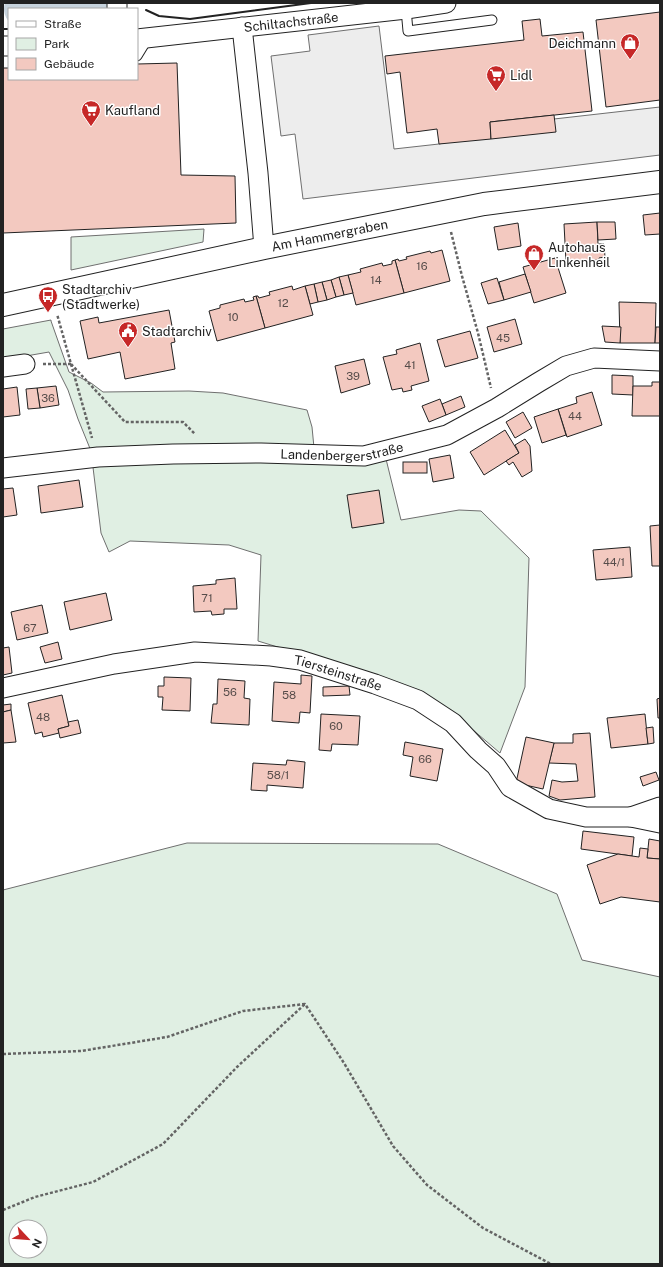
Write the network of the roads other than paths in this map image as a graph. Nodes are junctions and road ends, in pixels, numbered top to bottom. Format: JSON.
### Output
{"nodes":[{"id":1,"x":446,"y":3,"type":"edge"},
{"id":2,"x":406,"y":9,"type":"junction"},
{"id":3,"x":492,"y":20,"type":"dead end"},
{"id":4,"x":242,"y":27,"type":"junction"},
{"id":5,"x":143,"y":38,"type":"edge"},
{"id":6,"x":138,"y":53,"type":"edge"},
{"id":7,"x":660,"y":182,"type":"edge"},
{"id":8,"x":264,"y":248,"type":"junction"},
{"id":9,"x":3,"y":305,"type":"edge"},
{"id":10,"x":660,"y":360,"type":"edge"},
{"id":11,"x":24,"y":364,"type":"road end"},
{"id":12,"x":3,"y":367,"type":"edge"},
{"id":13,"x":3,"y":468,"type":"edge"},
{"id":14,"x":3,"y":688,"type":"edge"},
{"id":15,"x":660,"y":807,"type":"edge"},
{"id":16,"x":631,"y":817,"type":"junction"},
{"id":17,"x":660,"y":823,"type":"edge"}],
"edges":[{"from":1,"to":2,"type":"street","name":"Schiltachstraße"},
{"from":2,"to":3,"type":"lane"},
{"from":2,"to":4,"type":"street","name":"Schiltachstraße"},
{"from":4,"to":5,"type":"street","name":"Schiltachstraße"},
{"from":4,"to":8,"type":"street"},
{"from":5,"to":6,"type":"lane"},
{"from":7,"to":8,"type":"main road","name":"Am Hammergraben"},
{"from":8,"to":9,"type":"main road","name":"Am Hammergraben"},
{"from":10,"to":13,"type":"street","name":"Landenbergerstraße"},
{"from":11,"to":12,"type":"street"},
{"from":14,"to":16,"type":"street","name":"Tiersteinstraße"},
{"from":15,"to":16,"type":"street","name":"Tiersteinstraße"},
{"from":16,"to":17,"type":"street","name":"Tiersteinstraße"}]}
